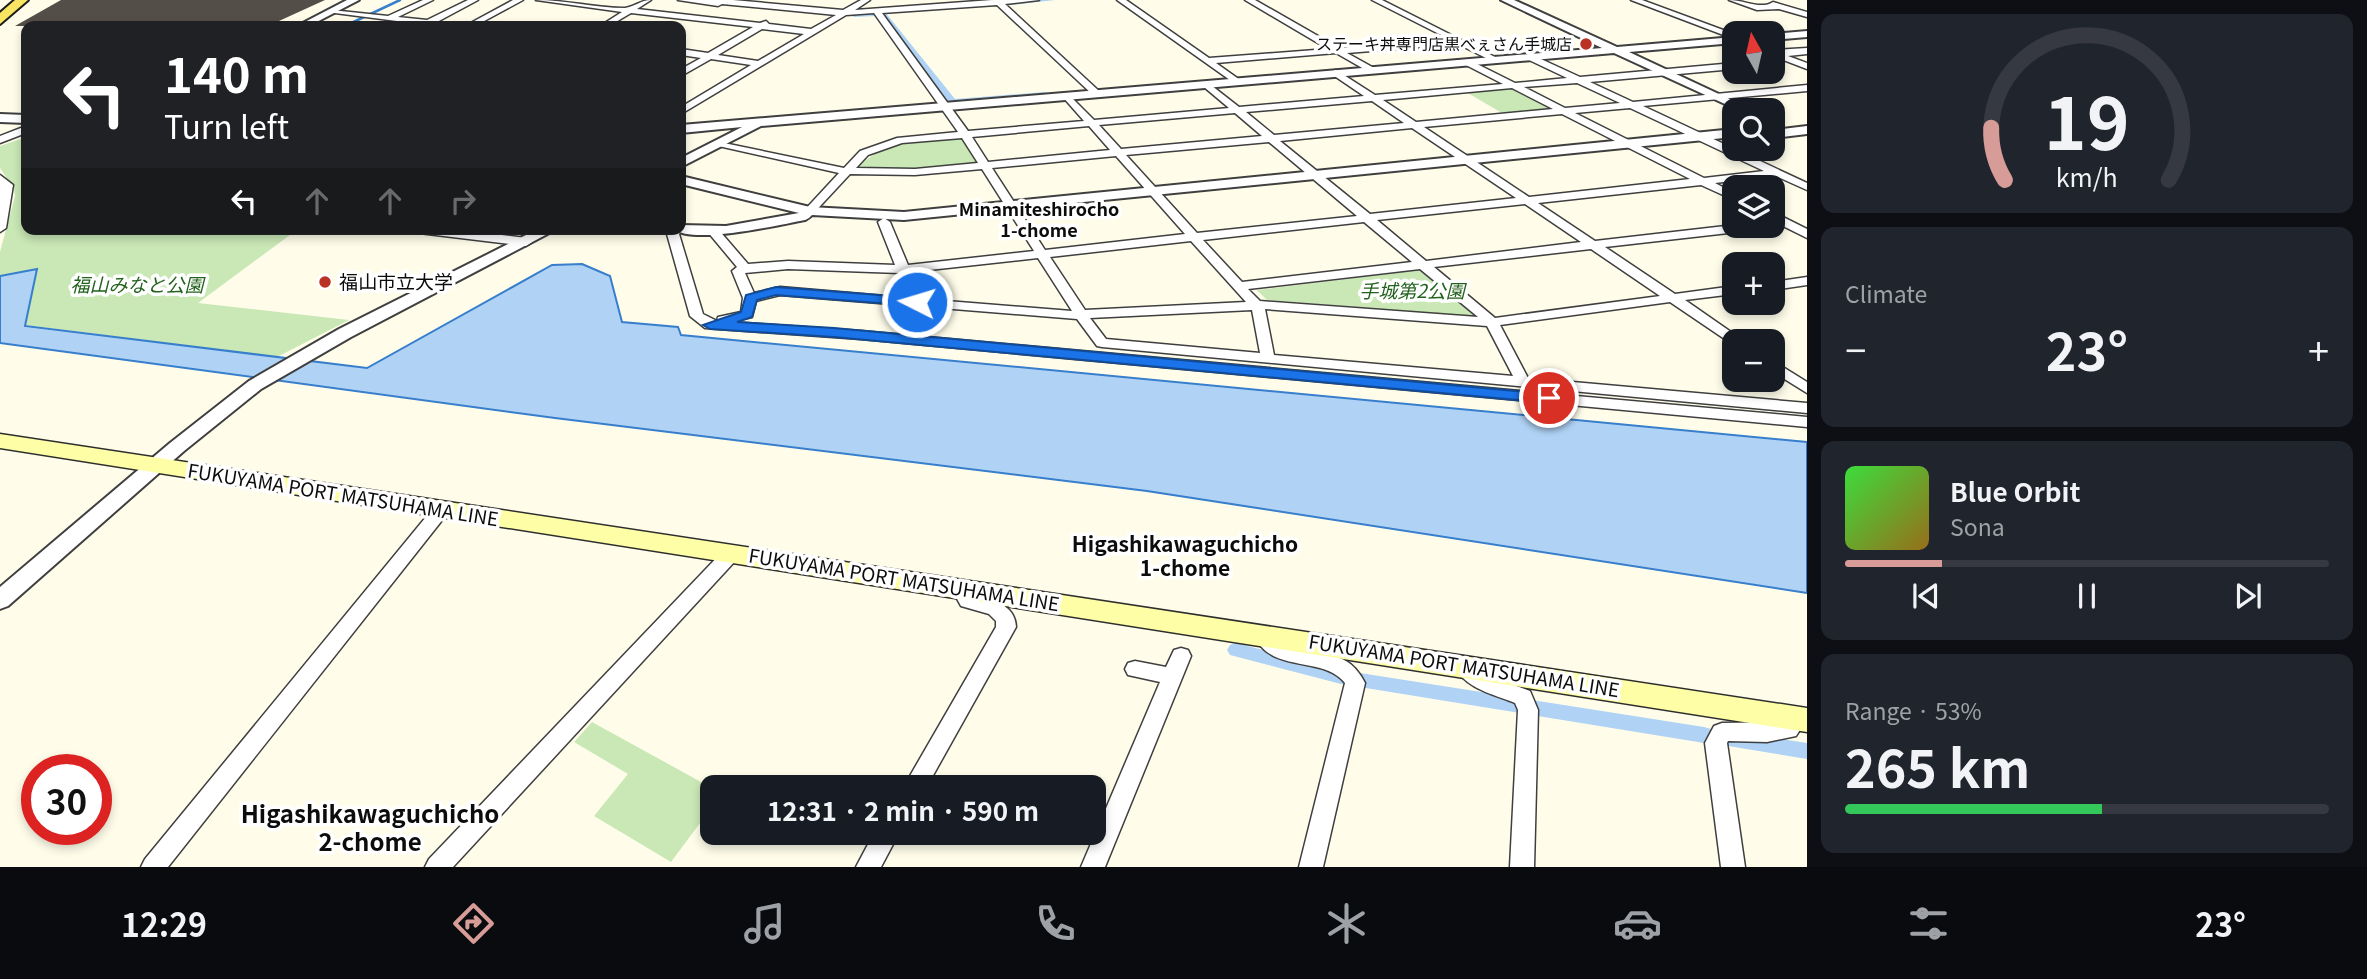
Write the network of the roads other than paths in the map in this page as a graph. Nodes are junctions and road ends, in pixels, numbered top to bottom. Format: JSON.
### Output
{"nodes":[{"id":1,"x":11,"y":0,"type":"edge"},
{"id":2,"x":22,"y":0,"type":"edge"},
{"id":3,"x":354,"y":0,"type":"edge"},
{"id":4,"x":405,"y":0,"type":"edge"},
{"id":5,"x":429,"y":0,"type":"edge"},
{"id":6,"x":474,"y":0,"type":"edge"},
{"id":7,"x":519,"y":0,"type":"edge"},
{"id":8,"x":540,"y":0,"type":"edge"},
{"id":9,"x":647,"y":0,"type":"edge"},
{"id":10,"x":682,"y":0,"type":"edge"},
{"id":11,"x":709,"y":0,"type":"edge"},
{"id":12,"x":805,"y":0,"type":"edge"},
{"id":13,"x":866,"y":0,"type":"edge"},
{"id":14,"x":1035,"y":0,"type":"edge"},
{"id":15,"x":1121,"y":0,"type":"edge"},
{"id":16,"x":1249,"y":0,"type":"edge"},
{"id":17,"x":1376,"y":0,"type":"edge"},
{"id":18,"x":1506,"y":0,"type":"edge"},
{"id":19,"x":1635,"y":0,"type":"edge"},
{"id":20,"x":1733,"y":0,"type":"edge"},
{"id":21,"x":1762,"y":0,"type":"edge"},
{"id":22,"x":997,"y":1,"type":"edge"},
{"id":23,"x":1781,"y":6,"type":"junction"},
{"id":24,"x":0,"y":10,"type":"edge"},
{"id":25,"x":630,"y":10,"type":"junction"},
{"id":26,"x":789,"y":10,"type":"junction"},
{"id":27,"x":331,"y":12,"type":"junction"},
{"id":28,"x":877,"y":12,"type":"junction"},
{"id":29,"x":842,"y":15,"type":"junction"},
{"id":30,"x":1807,"y":15,"type":"edge"},
{"id":31,"x":366,"y":18,"type":"edge"},
{"id":32,"x":387,"y":19,"type":"junction"},
{"id":33,"x":0,"y":20,"type":"edge"},
{"id":34,"x":312,"y":21,"type":"edge"},
{"id":35,"x":408,"y":21,"type":"edge"},
{"id":36,"x":432,"y":21,"type":"edge"},
{"id":37,"x":479,"y":21,"type":"edge"},
{"id":38,"x":612,"y":21,"type":"edge"},
{"id":39,"x":764,"y":24,"type":"junction"},
{"id":40,"x":812,"y":32,"type":"junction"},
{"id":41,"x":1722,"y":34,"type":"edge"},
{"id":42,"x":1807,"y":34,"type":"edge"},
{"id":43,"x":1785,"y":36,"type":"edge"},
{"id":44,"x":1722,"y":40,"type":"edge"},
{"id":45,"x":1460,"y":41,"type":"junction"},
{"id":46,"x":1618,"y":50,"type":"junction"},
{"id":47,"x":1340,"y":51,"type":"junction"},
{"id":48,"x":1807,"y":51,"type":"edge"},
{"id":49,"x":686,"y":53,"type":"edge"},
{"id":50,"x":1785,"y":55,"type":"edge"},
{"id":51,"x":711,"y":56,"type":"junction"},
{"id":52,"x":1530,"y":57,"type":"junction"},
{"id":53,"x":1785,"y":59,"type":"edge"},
{"id":54,"x":1497,"y":60,"type":"junction"},
{"id":55,"x":1209,"y":61,"type":"junction"},
{"id":56,"x":1469,"y":63,"type":"junction"},
{"id":57,"x":761,"y":64,"type":"junction"},
{"id":58,"x":1807,"y":66,"type":"edge"},
{"id":59,"x":1722,"y":67,"type":"edge"},
{"id":60,"x":686,"y":70,"type":"edge"},
{"id":61,"x":1371,"y":70,"type":"junction"},
{"id":62,"x":1665,"y":72,"type":"junction"},
{"id":63,"x":1336,"y":73,"type":"junction"},
{"id":64,"x":1578,"y":79,"type":"junction"},
{"id":65,"x":1237,"y":82,"type":"junction"},
{"id":66,"x":1207,"y":85,"type":"junction"},
{"id":67,"x":1513,"y":85,"type":"junction"},
{"id":68,"x":1807,"y":88,"type":"edge"},
{"id":69,"x":1097,"y":93,"type":"junction"},
{"id":70,"x":1067,"y":96,"type":"junction"},
{"id":71,"x":1716,"y":96,"type":"junction"},
{"id":72,"x":1373,"y":97,"type":"junction"},
{"id":73,"x":1722,"y":99,"type":"edge"},
{"id":74,"x":1629,"y":103,"type":"junction"},
{"id":75,"x":686,"y":105,"type":"edge"},
{"id":76,"x":947,"y":106,"type":"junction"},
{"id":77,"x":1236,"y":109,"type":"junction"},
{"id":78,"x":1564,"y":111,"type":"junction"},
{"id":79,"x":0,"y":118,"type":"edge"},
{"id":80,"x":21,"y":120,"type":"edge"},
{"id":81,"x":1091,"y":122,"type":"junction"},
{"id":82,"x":756,"y":123,"type":"junction"},
{"id":83,"x":0,"y":124,"type":"edge"},
{"id":84,"x":1415,"y":125,"type":"junction"},
{"id":85,"x":21,"y":126,"type":"edge"},
{"id":86,"x":21,"y":129,"type":"edge"},
{"id":87,"x":686,"y":129,"type":"edge"},
{"id":88,"x":966,"y":134,"type":"junction"},
{"id":89,"x":1722,"y":137,"type":"edge"},
{"id":90,"x":0,"y":138,"type":"edge"},
{"id":91,"x":1269,"y":138,"type":"junction"},
{"id":92,"x":1704,"y":139,"type":"junction"},
{"id":93,"x":719,"y":145,"type":"junction"},
{"id":94,"x":1633,"y":146,"type":"junction"},
{"id":95,"x":1120,"y":152,"type":"junction"},
{"id":96,"x":686,"y":161,"type":"edge"},
{"id":97,"x":1469,"y":162,"type":"junction"},
{"id":98,"x":985,"y":165,"type":"junction"},
{"id":99,"x":844,"y":171,"type":"junction"},
{"id":100,"x":1777,"y":173,"type":"junction"},
{"id":101,"x":0,"y":178,"type":"edge"},
{"id":102,"x":1317,"y":178,"type":"junction"},
{"id":103,"x":686,"y":181,"type":"edge"},
{"id":104,"x":1703,"y":181,"type":"junction"},
{"id":105,"x":1807,"y":187,"type":"edge"},
{"id":106,"x":686,"y":189,"type":"edge"},
{"id":107,"x":1722,"y":191,"type":"edge"},
{"id":108,"x":1157,"y":194,"type":"junction"},
{"id":109,"x":1527,"y":200,"type":"junction"},
{"id":110,"x":1013,"y":208,"type":"junction"},
{"id":111,"x":807,"y":214,"type":"junction"},
{"id":112,"x":1365,"y":218,"type":"junction"},
{"id":113,"x":1807,"y":220,"type":"edge"},
{"id":114,"x":1785,"y":221,"type":"edge"},
{"id":115,"x":884,"y":222,"type":"junction"},
{"id":116,"x":1785,"y":224,"type":"edge"},
{"id":117,"x":0,"y":228,"type":"edge"},
{"id":118,"x":686,"y":229,"type":"edge"},
{"id":119,"x":1722,"y":230,"type":"edge"},
{"id":120,"x":713,"y":231,"type":"junction"},
{"id":121,"x":1807,"y":233,"type":"edge"},
{"id":122,"x":468,"y":235,"type":"edge"},
{"id":123,"x":539,"y":235,"type":"edge"},
{"id":124,"x":673,"y":235,"type":"edge"},
{"id":125,"x":1195,"y":237,"type":"junction"},
{"id":126,"x":526,"y":242,"type":"junction"},
{"id":127,"x":1595,"y":245,"type":"junction"},
{"id":128,"x":1041,"y":254,"type":"junction"},
{"id":129,"x":1423,"y":265,"type":"junction"},
{"id":130,"x":745,"y":268,"type":"junction"},
{"id":131,"x":903,"y":269,"type":"junction"},
{"id":132,"x":1807,"y":281,"type":"edge"},
{"id":133,"x":1787,"y":284,"type":"joint"},
{"id":134,"x":1239,"y":286,"type":"junction"},
{"id":135,"x":1722,"y":292,"type":"edge"},
{"id":136,"x":1807,"y":296,"type":"edge"},
{"id":137,"x":750,"y":298,"type":"junction"},
{"id":138,"x":1673,"y":298,"type":"junction"},
{"id":139,"x":917,"y":302,"type":"junction"},
{"id":140,"x":1255,"y":304,"type":"junction"},
{"id":141,"x":1081,"y":315,"type":"junction"},
{"id":142,"x":1492,"y":321,"type":"junction"},
{"id":143,"x":710,"y":325,"type":"junction"},
{"id":144,"x":1722,"y":331,"type":"edge"},
{"id":145,"x":302,"y":356,"type":"joint"},
{"id":146,"x":1268,"y":358,"type":"junction"},
{"id":147,"x":1785,"y":373,"type":"edge"},
{"id":148,"x":1523,"y":382,"type":"junction"},
{"id":149,"x":1807,"y":389,"type":"edge"},
{"id":150,"x":1807,"y":408,"type":"edge"},
{"id":151,"x":1807,"y":422,"type":"edge"},
{"id":152,"x":0,"y":441,"type":"edge"},
{"id":153,"x":158,"y":466,"type":"junction"},
{"id":154,"x":441,"y":510,"type":"junction"},
{"id":155,"x":731,"y":554,"type":"junction"},
{"id":156,"x":960,"y":588,"type":"junction"},
{"id":157,"x":0,"y":600,"type":"edge"},
{"id":158,"x":1261,"y":635,"type":"junction"},
{"id":159,"x":1464,"y":666,"type":"junction"},
{"id":160,"x":1135,"y":669,"type":"dead end"},
{"id":161,"x":1802,"y":719,"type":"edge"},
{"id":162,"x":921,"y":775,"type":"edge"},
{"id":163,"x":880,"y":845,"type":"edge"},
{"id":164,"x":153,"y":867,"type":"edge"},
{"id":165,"x":437,"y":867,"type":"edge"},
{"id":166,"x":868,"y":867,"type":"edge"},
{"id":167,"x":1093,"y":867,"type":"edge"},
{"id":168,"x":1311,"y":867,"type":"edge"},
{"id":169,"x":1522,"y":867,"type":"edge"},
{"id":170,"x":1733,"y":867,"type":"edge"}],
"edges":[{"from":1,"to":24,"type":"main road"},
{"from":2,"to":33,"type":"main road"},
{"from":3,"to":27,"type":"street"},
{"from":4,"to":31,"type":"street"},
{"from":5,"to":32,"type":"street"},
{"from":6,"to":36,"type":"street"},
{"from":7,"to":37,"type":"street"},
{"from":8,"to":25,"type":"street"},
{"from":9,"to":25,"type":"street"},
{"from":10,"to":26,"type":"street"},
{"from":11,"to":26,"type":"street"},
{"from":12,"to":26,"type":"street"},
{"from":13,"to":29,"type":"street"},
{"from":14,"to":22,"type":"street"},
{"from":15,"to":55,"type":"street"},
{"from":16,"to":47,"type":"street"},
{"from":17,"to":45,"type":"street"},
{"from":18,"to":46,"type":"street"},
{"from":19,"to":41,"type":"street"},
{"from":20,"to":23,"type":"street"},
{"from":21,"to":23,"type":"street"},
{"from":22,"to":28,"type":"street"},
{"from":22,"to":69,"type":"street"},
{"from":23,"to":30,"type":"street"},
{"from":25,"to":38,"type":"street"},
{"from":25,"to":39,"type":"street"},
{"from":26,"to":29,"type":"street"},
{"from":26,"to":39,"type":"street"},
{"from":27,"to":31,"type":"street"},
{"from":27,"to":34,"type":"street"},
{"from":28,"to":29,"type":"street"},
{"from":28,"to":76,"type":"street"},
{"from":29,"to":40,"type":"street"},
{"from":31,"to":32,"type":"street"},
{"from":32,"to":35,"type":"street"},
{"from":39,"to":40,"type":"street"},
{"from":39,"to":51,"type":"street"},
{"from":40,"to":57,"type":"street"},
{"from":42,"to":43,"type":"street"},
{"from":44,"to":46,"type":"street"},
{"from":45,"to":47,"type":"street"},
{"from":45,"to":54,"type":"street"},
{"from":46,"to":52,"type":"street"},
{"from":46,"to":62,"type":"street"},
{"from":47,"to":55,"type":"street"},
{"from":47,"to":61,"type":"street"},
{"from":48,"to":50,"type":"street"},
{"from":49,"to":51,"type":"street"},
{"from":51,"to":57,"type":"street"},
{"from":51,"to":60,"type":"street"},
{"from":52,"to":54,"type":"street"},
{"from":52,"to":64,"type":"street"},
{"from":53,"to":58,"type":"street"},
{"from":54,"to":56,"type":"street"},
{"from":55,"to":65,"type":"street"},
{"from":56,"to":61,"type":"street"},
{"from":56,"to":67,"type":"street"},
{"from":57,"to":75,"type":"street"},
{"from":59,"to":62,"type":"street"},
{"from":61,"to":63,"type":"street"},
{"from":62,"to":64,"type":"street"},
{"from":62,"to":71,"type":"street"},
{"from":63,"to":65,"type":"street"},
{"from":63,"to":72,"type":"street"},
{"from":64,"to":67,"type":"street"},
{"from":64,"to":74,"type":"street"},
{"from":65,"to":66,"type":"street"},
{"from":66,"to":69,"type":"street"},
{"from":66,"to":77,"type":"street"},
{"from":67,"to":72,"type":"street"},
{"from":67,"to":78,"type":"street"},
{"from":68,"to":71,"type":"street"},
{"from":69,"to":70,"type":"street"},
{"from":70,"to":76,"type":"street"},
{"from":70,"to":81,"type":"street"},
{"from":71,"to":73,"type":"street"},
{"from":71,"to":74,"type":"street"},
{"from":72,"to":77,"type":"street"},
{"from":72,"to":84,"type":"street"},
{"from":74,"to":78,"type":"street"},
{"from":74,"to":92,"type":"street"},
{"from":76,"to":82,"type":"street"},
{"from":76,"to":88,"type":"street"},
{"from":77,"to":81,"type":"street"},
{"from":77,"to":91,"type":"street"},
{"from":78,"to":84,"type":"street"},
{"from":78,"to":94,"type":"street"},
{"from":79,"to":80,"type":"street"},
{"from":81,"to":88,"type":"street"},
{"from":81,"to":95,"type":"street"},
{"from":82,"to":87,"type":"street"},
{"from":82,"to":93,"type":"street"},
{"from":83,"to":85,"type":"street"},
{"from":84,"to":91,"type":"street"},
{"from":84,"to":97,"type":"street"},
{"from":86,"to":90,"type":"street"},
{"from":88,"to":98,"type":"street"},
{"from":88,"to":99,"type":"street"},
{"from":89,"to":92,"type":"street"},
{"from":91,"to":95,"type":"street"},
{"from":91,"to":102,"type":"street"},
{"from":92,"to":94,"type":"street"},
{"from":92,"to":100,"type":"street"},
{"from":93,"to":96,"type":"street"},
{"from":93,"to":99,"type":"street"},
{"from":94,"to":97,"type":"street"},
{"from":94,"to":104,"type":"street"},
{"from":95,"to":98,"type":"street"},
{"from":95,"to":108,"type":"street"},
{"from":97,"to":102,"type":"street"},
{"from":97,"to":109,"type":"street"},
{"from":98,"to":99,"type":"street"},
{"from":98,"to":110,"type":"street"},
{"from":99,"to":111,"type":"street"},
{"from":100,"to":104,"type":"street"},
{"from":100,"to":105,"type":"street"},
{"from":101,"to":117,"type":"street"},
{"from":102,"to":108,"type":"street"},
{"from":102,"to":112,"type":"street"},
{"from":103,"to":111,"type":"street"},
{"from":104,"to":107,"type":"street"},
{"from":104,"to":109,"type":"street"},
{"from":106,"to":111,"type":"street"},
{"from":108,"to":110,"type":"street"},
{"from":108,"to":125,"type":"street"},
{"from":109,"to":112,"type":"street"},
{"from":109,"to":127,"type":"street"},
{"from":110,"to":111,"type":"street"},
{"from":110,"to":115,"type":"street"},
{"from":110,"to":128,"type":"street"},
{"from":111,"to":115,"type":"street"},
{"from":111,"to":120,"type":"street"},
{"from":112,"to":125,"type":"street"},
{"from":112,"to":129,"type":"street"},
{"from":113,"to":114,"type":"street"},
{"from":115,"to":131,"type":"street"},
{"from":116,"to":121,"type":"street"},
{"from":118,"to":120,"type":"street"},
{"from":119,"to":127,"type":"street"},
{"from":120,"to":130,"type":"street"},
{"from":122,"to":126,"type":"street"},
{"from":123,"to":126,"type":"street"},
{"from":124,"to":143,"type":"street"},
{"from":125,"to":128,"type":"street"},
{"from":125,"to":134,"type":"street"},
{"from":126,"to":145,"type":"street"},
{"from":127,"to":129,"type":"street"},
{"from":127,"to":138,"type":"street"},
{"from":128,"to":131,"type":"street"},
{"from":128,"to":141,"type":"street"},
{"from":129,"to":134,"type":"street"},
{"from":129,"to":142,"type":"street"},
{"from":130,"to":131,"type":"street"},
{"from":130,"to":137,"type":"street"},
{"from":131,"to":139,"type":"street"},
{"from":132,"to":133,"type":"street"},
{"from":133,"to":136,"type":"street"},
{"from":134,"to":140,"type":"street"},
{"from":135,"to":138,"type":"street"},
{"from":137,"to":139,"type":"street"},
{"from":137,"to":143,"type":"street"},
{"from":138,"to":142,"type":"street"},
{"from":138,"to":144,"type":"street"},
{"from":139,"to":141,"type":"street"},
{"from":140,"to":141,"type":"street"},
{"from":140,"to":142,"type":"street"},
{"from":140,"to":146,"type":"street"},
{"from":141,"to":146,"type":"street"},
{"from":142,"to":148,"type":"street"},
{"from":143,"to":151,"type":"street"},
{"from":145,"to":153,"type":"street"},
{"from":146,"to":148,"type":"street"},
{"from":147,"to":149,"type":"street"},
{"from":148,"to":150,"type":"street"},
{"from":152,"to":153,"type":"main road","name":"FUKUYAMA PORT MATSUHAMA LINE"},
{"from":153,"to":154,"type":"main road","name":"FUKUYAMA PORT MATSUHAMA LINE"},
{"from":153,"to":157,"type":"street"},
{"from":154,"to":155,"type":"main road","name":"FUKUYAMA PORT MATSUHAMA LINE"},
{"from":154,"to":164,"type":"street"},
{"from":155,"to":156,"type":"main road","name":"FUKUYAMA PORT MATSUHAMA LINE"},
{"from":155,"to":165,"type":"street"},
{"from":156,"to":158,"type":"main road","name":"FUKUYAMA PORT MATSUHAMA LINE"},
{"from":156,"to":162,"type":"street"},
{"from":158,"to":159,"type":"main road","name":"FUKUYAMA PORT MATSUHAMA LINE"},
{"from":158,"to":168,"type":"street"},
{"from":159,"to":161,"type":"main road","name":"FUKUYAMA PORT MATSUHAMA LINE"},
{"from":159,"to":169,"type":"street"},
{"from":160,"to":167,"type":"street"},
{"from":161,"to":170,"type":"street"},
{"from":163,"to":166,"type":"street"}]}
